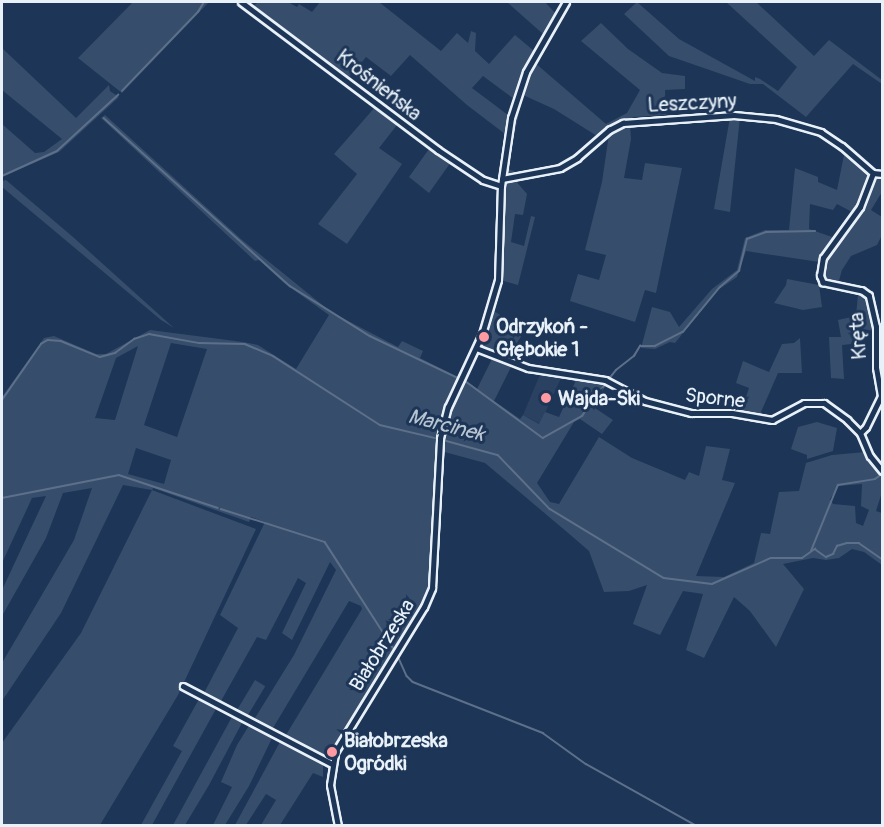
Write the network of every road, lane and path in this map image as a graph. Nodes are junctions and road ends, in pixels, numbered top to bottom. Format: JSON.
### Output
{"nodes":[{"id":1,"x":241,"y":2,"type":"edge"},
{"id":2,"x":566,"y":2,"type":"edge"},
{"id":3,"x":873,"y":173,"type":"junction"},
{"id":4,"x":882,"y":174,"type":"edge"},
{"id":5,"x":502,"y":183,"type":"junction"},
{"id":6,"x":478,"y":349,"type":"junction"},
{"id":7,"x":860,"y":433,"type":"junction"},
{"id":8,"x":882,"y":471,"type":"edge"},
{"id":9,"x":183,"y":686,"type":"dead end"},
{"id":10,"x":332,"y":764,"type":"junction"},
{"id":11,"x":338,"y":825,"type":"edge"}],
"edges":[{"from":1,"to":5,"type":"street","name":"Krośnieńska"},
{"from":2,"to":5,"type":"street","name":"Białobrzeska"},
{"from":3,"to":4,"type":"street"},
{"from":3,"to":5,"type":"street","name":"Leszczyny"},
{"from":3,"to":7,"type":"street","name":"Kręta"},
{"from":5,"to":6,"type":"street","name":"Białobrzeska"},
{"from":6,"to":7,"type":"street","name":"Sporne"},
{"from":6,"to":10,"type":"street","name":"Białobrzeska"},
{"from":7,"to":8,"type":"street","name":"Sporne"},
{"from":9,"to":10,"type":"street"},
{"from":10,"to":11,"type":"street","name":"Białobrzeska"}]}
